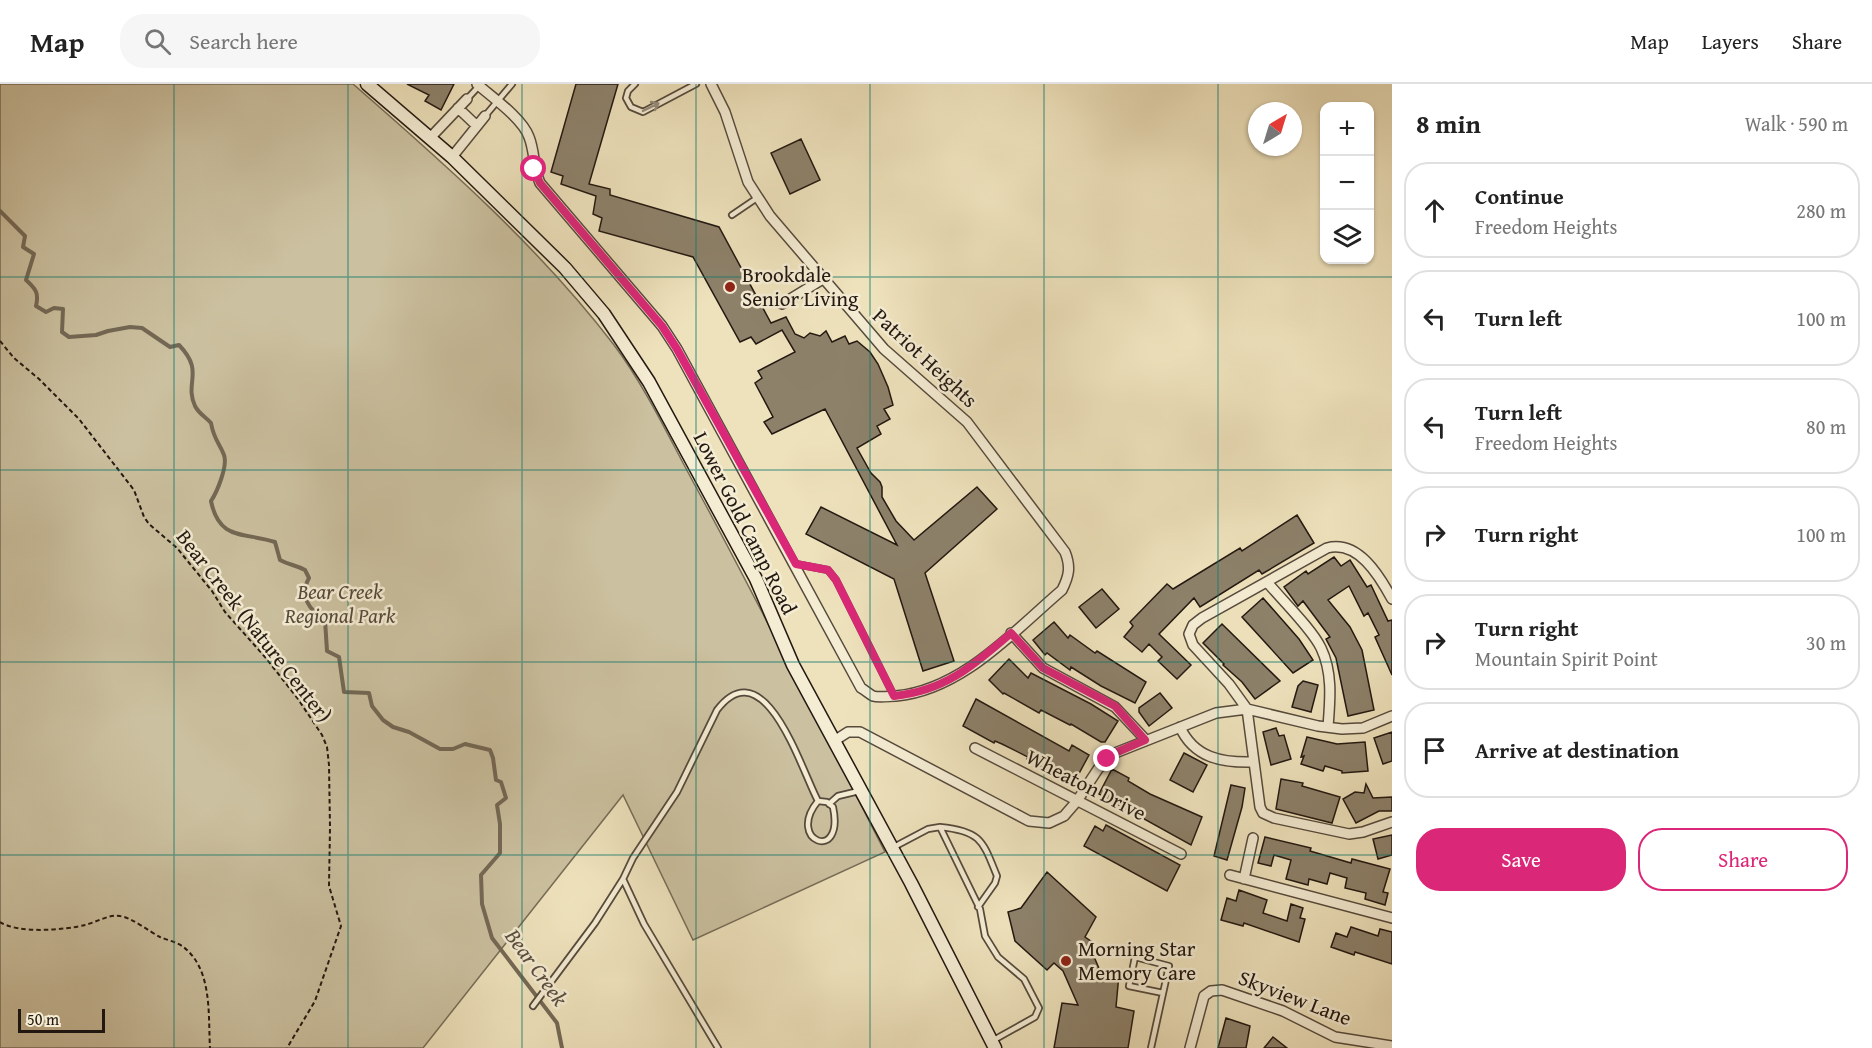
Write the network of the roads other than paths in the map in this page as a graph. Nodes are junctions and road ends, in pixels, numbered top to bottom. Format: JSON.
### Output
{"nodes":[{"id":1,"x":367,"y":84,"type":"edge"},
{"id":2,"x":512,"y":84,"type":"edge"},
{"id":3,"x":635,"y":84,"type":"edge"},
{"id":4,"x":696,"y":84,"type":"edge"},
{"id":5,"x":711,"y":84,"type":"edge"},
{"id":6,"x":479,"y":85,"type":"edge"},
{"id":7,"x":467,"y":99,"type":"joint"},
{"id":8,"x":497,"y":101,"type":"junction"},
{"id":9,"x":458,"y":108,"type":"junction"},
{"id":10,"x":485,"y":116,"type":"joint"},
{"id":11,"x":477,"y":126,"type":"junction"},
{"id":12,"x":430,"y":138,"type":"junction"},
{"id":13,"x":452,"y":157,"type":"junction"},
{"id":14,"x":757,"y":198,"type":"junction"},
{"id":15,"x":732,"y":215,"type":"dead end"},
{"id":16,"x":823,"y":279,"type":"junction"},
{"id":17,"x":782,"y":304,"type":"dead end"},
{"id":18,"x":796,"y":564,"type":"junction"},
{"id":19,"x":1267,"y":582,"type":"junction"},
{"id":20,"x":1392,"y":599,"type":"edge"},
{"id":21,"x":1011,"y":633,"type":"junction"},
{"id":22,"x":894,"y":696,"type":"junction"},
{"id":23,"x":1247,"y":709,"type":"junction"},
{"id":24,"x":1392,"y":716,"type":"edge"},
{"id":25,"x":1179,"y":727,"type":"junction"},
{"id":26,"x":1328,"y":727,"type":"junction"},
{"id":27,"x":1145,"y":740,"type":"junction"},
{"id":28,"x":834,"y":741,"type":"junction"},
{"id":29,"x":975,"y":748,"type":"dead end"},
{"id":30,"x":1254,"y":762,"type":"junction"},
{"id":31,"x":862,"y":791,"type":"junction"},
{"id":32,"x":818,"y":801,"type":"junction"},
{"id":33,"x":1077,"y":801,"type":"junction"},
{"id":34,"x":829,"y":804,"type":"junction"},
{"id":35,"x":1392,"y":822,"type":"edge"},
{"id":36,"x":940,"y":827,"type":"junction"},
{"id":37,"x":1253,"y":838,"type":"dead end"},
{"id":38,"x":892,"y":848,"type":"junction"},
{"id":39,"x":1181,"y":855,"type":"dead end"},
{"id":40,"x":1230,"y":875,"type":"dead end"},
{"id":41,"x":623,"y":879,"type":"junction"},
{"id":42,"x":1244,"y":879,"type":"junction"},
{"id":43,"x":978,"y":907,"type":"junction"},
{"id":44,"x":1392,"y":918,"type":"edge"},
{"id":45,"x":1163,"y":993,"type":"junction"},
{"id":46,"x":533,"y":1006,"type":"dead end"},
{"id":47,"x":993,"y":1045,"type":"edge"},
{"id":48,"x":1392,"y":1046,"type":"edge"},
{"id":49,"x":718,"y":1048,"type":"edge"},
{"id":50,"x":1151,"y":1048,"type":"edge"},
{"id":51,"x":1190,"y":1048,"type":"edge"}],
"edges":[{"from":1,"to":12,"type":"street","name":"Lower Gold Camp Road"},
{"from":2,"to":8,"type":"lane"},
{"from":3,"to":4,"type":"lane","one_way":true},
{"from":5,"to":14,"type":"street","name":"Patriot Heights"},
{"from":6,"to":7,"type":"lane"},
{"from":6,"to":8,"type":"street","name":"Patriot Heights"},
{"from":7,"to":9,"type":"street"},
{"from":8,"to":10,"type":"lane"},
{"from":8,"to":18,"type":"street","name":"Patriot Heights"},
{"from":9,"to":11,"type":"street"},
{"from":9,"to":12,"type":"street"},
{"from":10,"to":11,"type":"street"},
{"from":11,"to":13,"type":"street"},
{"from":12,"to":13,"type":"street","name":"Lower Gold Camp Road"},
{"from":13,"to":28,"type":"street","name":"Lower Gold Camp Road"},
{"from":14,"to":15,"type":"lane"},
{"from":14,"to":16,"type":"street","name":"Patriot Heights"},
{"from":16,"to":17,"type":"street"},
{"from":16,"to":21,"type":"street","name":"Patriot Heights"},
{"from":18,"to":22,"type":"lane"},
{"from":18,"to":22,"type":"street","name":"Patriot Heights"},
{"from":19,"to":20,"type":"street"},
{"from":19,"to":23,"type":"street"},
{"from":19,"to":26,"type":"street"},
{"from":21,"to":22,"type":"street","name":"Patriot Heights"},
{"from":21,"to":27,"type":"street"},
{"from":23,"to":25,"type":"street"},
{"from":23,"to":26,"type":"street"},
{"from":23,"to":30,"type":"street"},
{"from":24,"to":26,"type":"street"},
{"from":25,"to":27,"type":"street"},
{"from":25,"to":30,"type":"street"},
{"from":27,"to":33,"type":"street"},
{"from":28,"to":31,"type":"street","name":"Lower Gold Camp Road"},
{"from":28,"to":33,"type":"street"},
{"from":29,"to":33,"type":"street","name":"Wheaton Drive"},
{"from":30,"to":35,"type":"street"},
{"from":31,"to":34,"type":"lane"},
{"from":31,"to":38,"type":"street","name":"Lower Gold Camp Road"},
{"from":32,"to":34,"type":"lane"},
{"from":32,"to":34,"type":"lane"},
{"from":32,"to":41,"type":"lane"},
{"from":33,"to":39,"type":"street","name":"Wheaton Drive"},
{"from":36,"to":38,"type":"lane"},
{"from":36,"to":43,"type":"lane"},
{"from":36,"to":43,"type":"lane"},
{"from":37,"to":42,"type":"street"},
{"from":38,"to":47,"type":"street","name":"Lower Gold Camp Road"},
{"from":40,"to":42,"type":"street"},
{"from":41,"to":46,"type":"lane"},
{"from":41,"to":49,"type":"lane"},
{"from":42,"to":44,"type":"street"},
{"from":43,"to":47,"type":"lane"},
{"from":45,"to":45,"type":"lane"},
{"from":45,"to":50,"type":"lane"},
{"from":48,"to":51,"type":"street","name":"Skyview Lane"}]}
